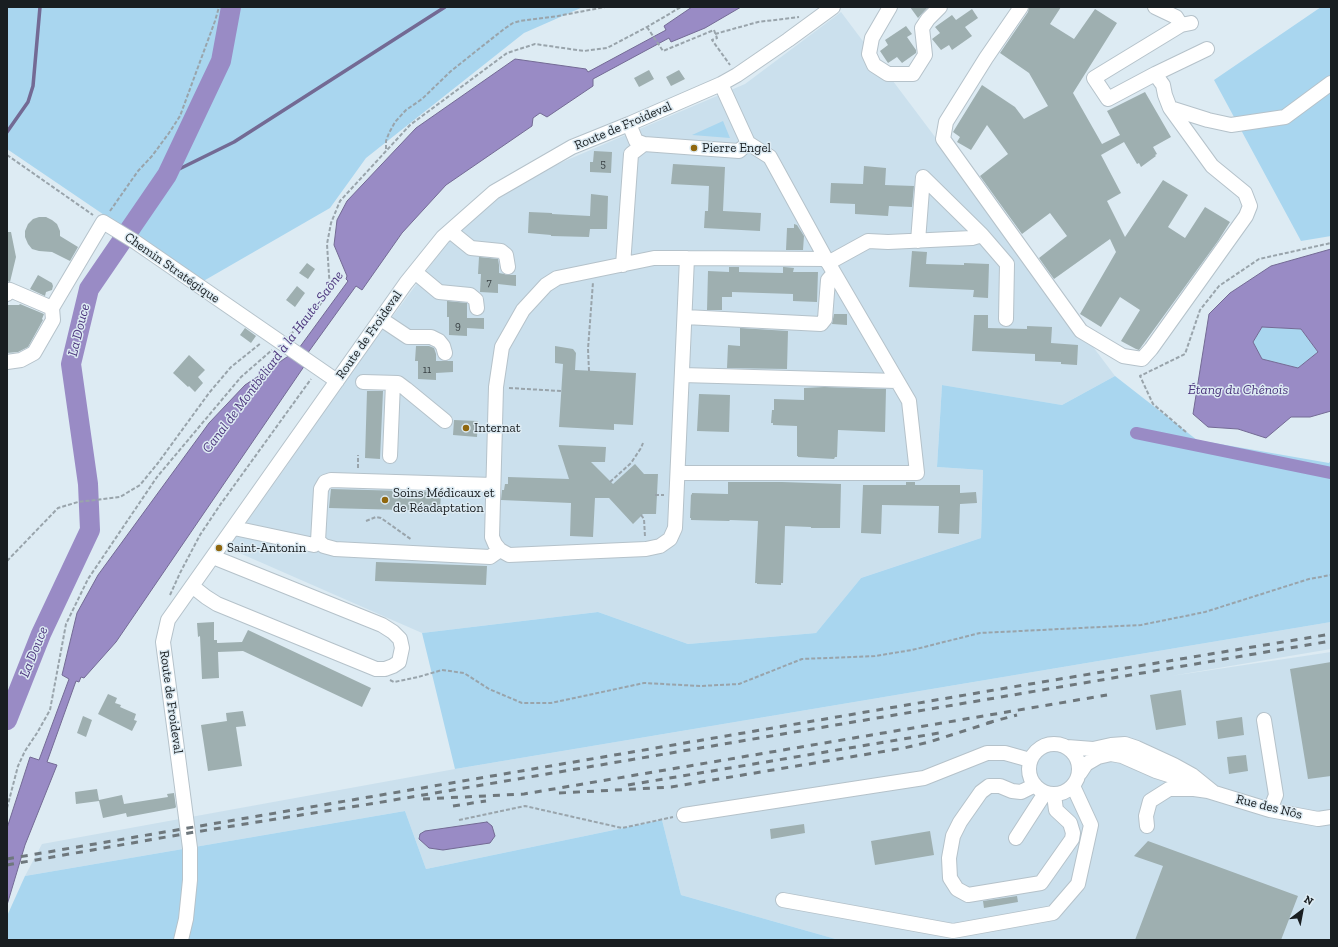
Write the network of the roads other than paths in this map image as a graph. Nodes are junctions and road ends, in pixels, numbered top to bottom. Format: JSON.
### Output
{"nodes":[{"id":1,"x":833,"y":7,"type":"edge"},
{"id":2,"x":890,"y":7,"type":"edge"},
{"id":3,"x":940,"y":7,"type":"edge"},
{"id":4,"x":1020,"y":7,"type":"edge"},
{"id":5,"x":1155,"y":7,"type":"edge"},
{"id":6,"x":1207,"y":49,"type":"dead end"},
{"id":7,"x":1155,"y":74,"type":"junction"},
{"id":8,"x":1331,"y":83,"type":"edge"},
{"id":9,"x":721,"y":84,"type":"junction"},
{"id":10,"x":1170,"y":108,"type":"junction"},
{"id":11,"x":629,"y":124,"type":"junction"},
{"id":12,"x":748,"y":143,"type":"junction"},
{"id":13,"x":644,"y":144,"type":"junction"},
{"id":14,"x":450,"y":231,"type":"junction"},
{"id":15,"x":982,"y":235,"type":"junction"},
{"id":16,"x":918,"y":241,"type":"junction"},
{"id":17,"x":687,"y":258,"type":"junction"},
{"id":18,"x":623,"y":265,"type":"junction"},
{"id":19,"x":829,"y":265,"type":"junction"},
{"id":20,"x":508,"y":267,"type":"dead end"},
{"id":21,"x":415,"y":272,"type":"junction"},
{"id":22,"x":7,"y":294,"type":"edge"},
{"id":23,"x":52,"y":308,"type":"junction"},
{"id":24,"x":477,"y":308,"type":"dead end"},
{"id":25,"x":685,"y":318,"type":"junction"},
{"id":26,"x":381,"y":319,"type":"junction"},
{"id":27,"x":1006,"y":319,"type":"dead end"},
{"id":28,"x":445,"y":353,"type":"dead end"},
{"id":29,"x":7,"y":362,"type":"edge"},
{"id":30,"x":682,"y":375,"type":"junction"},
{"id":31,"x":337,"y":381,"type":"junction"},
{"id":32,"x":897,"y":381,"type":"junction"},
{"id":33,"x":362,"y":382,"type":"dead end"},
{"id":34,"x":393,"y":383,"type":"junction"},
{"id":35,"x":445,"y":421,"type":"dead end"},
{"id":36,"x":390,"y":456,"type":"dead end"},
{"id":37,"x":678,"y":473,"type":"junction"},
{"id":38,"x":493,"y":485,"type":"junction"},
{"id":39,"x":234,"y":528,"type":"junction"},
{"id":40,"x":318,"y":541,"type":"junction"},
{"id":41,"x":500,"y":550,"type":"junction"},
{"id":42,"x":213,"y":557,"type":"junction"},
{"id":43,"x":192,"y":586,"type":"junction"},
{"id":44,"x":1264,"y":720,"type":"dead end"},
{"id":45,"x":1067,"y":746,"type":"junction"},
{"id":46,"x":1030,"y":760,"type":"junction"},
{"id":47,"x":1080,"y":773,"type":"junction"},
{"id":48,"x":1073,"y":786,"type":"junction"},
{"id":49,"x":1045,"y":791,"type":"junction"},
{"id":50,"x":1211,"y":792,"type":"junction"},
{"id":51,"x":1270,"y":810,"type":"junction"},
{"id":52,"x":684,"y":815,"type":"road end"},
{"id":53,"x":1331,"y":817,"type":"edge"},
{"id":54,"x":1147,"y":826,"type":"dead end"},
{"id":55,"x":1016,"y":838,"type":"dead end"},
{"id":56,"x":783,"y":900,"type":"dead end"},
{"id":57,"x":180,"y":940,"type":"edge"}],
"edges":[{"from":1,"to":9,"type":"street","name":"Route de Froideval"},
{"from":2,"to":3,"type":"street"},
{"from":4,"to":10,"type":"street"},
{"from":5,"to":7,"type":"street"},
{"from":6,"to":7,"type":"street"},
{"from":7,"to":10,"type":"street"},
{"from":8,"to":10,"type":"street"},
{"from":9,"to":11,"type":"street","name":"Route de Froideval"},
{"from":9,"to":12,"type":"street"},
{"from":11,"to":13,"type":"street"},
{"from":11,"to":14,"type":"street","name":"Route de Froideval"},
{"from":12,"to":13,"type":"street"},
{"from":12,"to":19,"type":"street"},
{"from":13,"to":18,"type":"street"},
{"from":14,"to":20,"type":"street"},
{"from":14,"to":21,"type":"street","name":"Route de Froideval"},
{"from":15,"to":16,"type":"street"},
{"from":15,"to":16,"type":"street"},
{"from":15,"to":27,"type":"street"},
{"from":16,"to":19,"type":"street"},
{"from":17,"to":18,"type":"street"},
{"from":17,"to":19,"type":"street"},
{"from":17,"to":25,"type":"street"},
{"from":18,"to":38,"type":"street"},
{"from":19,"to":25,"type":"street"},
{"from":19,"to":32,"type":"street"},
{"from":21,"to":24,"type":"street"},
{"from":21,"to":26,"type":"street","name":"Route de Froideval"},
{"from":22,"to":23,"type":"street"},
{"from":23,"to":29,"type":"street"},
{"from":23,"to":31,"type":"street","name":"Chemin Stratégique"},
{"from":25,"to":30,"type":"street"},
{"from":26,"to":28,"type":"street"},
{"from":26,"to":31,"type":"street","name":"Route de Froideval"},
{"from":30,"to":32,"type":"street"},
{"from":30,"to":37,"type":"street"},
{"from":31,"to":39,"type":"street","name":"Route de Froideval"},
{"from":32,"to":37,"type":"street"},
{"from":33,"to":34,"type":"street"},
{"from":34,"to":35,"type":"street"},
{"from":34,"to":36,"type":"street"},
{"from":37,"to":41,"type":"street"},
{"from":38,"to":40,"type":"street"},
{"from":38,"to":41,"type":"street"},
{"from":39,"to":40,"type":"street"},
{"from":39,"to":42,"type":"street","name":"Route de Froideval"},
{"from":40,"to":41,"type":"street"},
{"from":42,"to":43,"type":"street","name":"Route de Froideval"},
{"from":42,"to":43,"type":"street"},
{"from":43,"to":57,"type":"street","name":"Route de Froideval"},
{"from":44,"to":51,"type":"street"},
{"from":45,"to":46,"type":"street"},
{"from":45,"to":47,"type":"street"},
{"from":45,"to":50,"type":"street"},
{"from":46,"to":49,"type":"street"},
{"from":46,"to":52,"type":"street"},
{"from":47,"to":48,"type":"street"},
{"from":47,"to":50,"type":"street"},
{"from":48,"to":49,"type":"street"},
{"from":48,"to":56,"type":"street"},
{"from":49,"to":49,"type":"street"},
{"from":49,"to":55,"type":"street"},
{"from":50,"to":51,"type":"street","name":"Rue des Nôs"},
{"from":50,"to":54,"type":"street"},
{"from":51,"to":53,"type":"street","name":"Rue des Nôs"}]}
